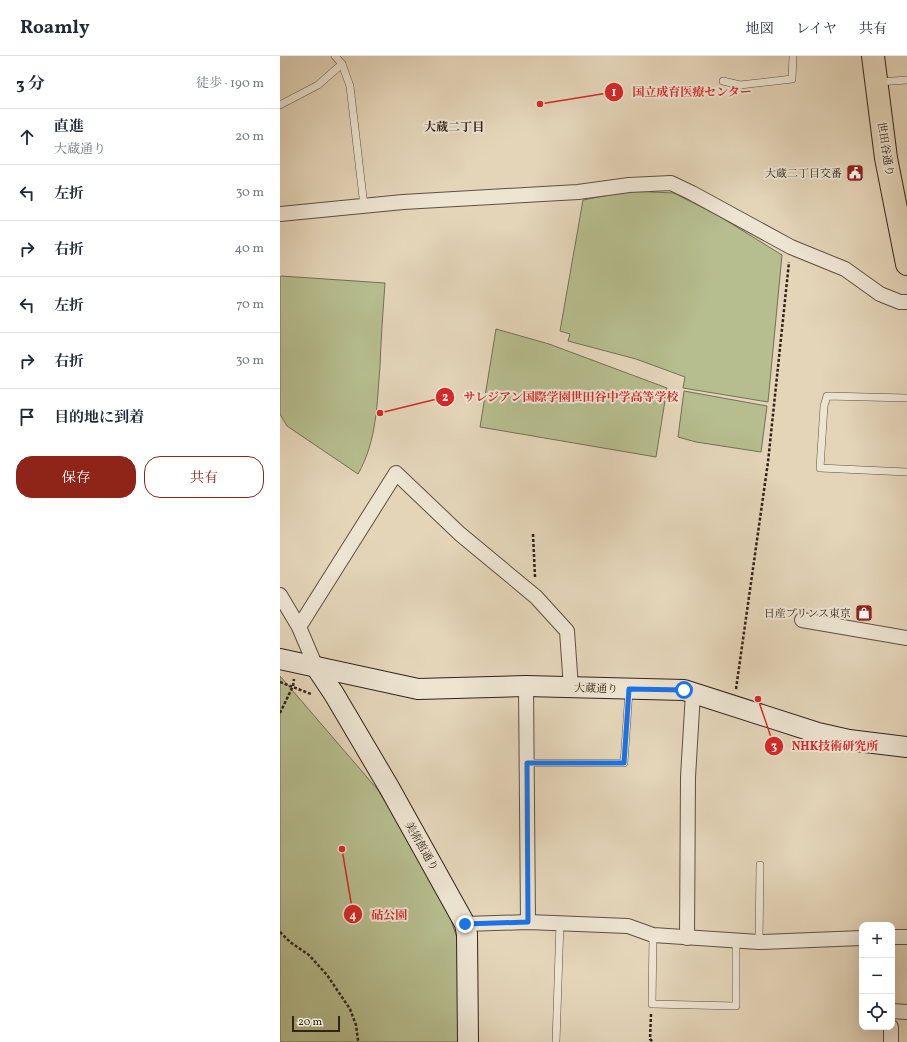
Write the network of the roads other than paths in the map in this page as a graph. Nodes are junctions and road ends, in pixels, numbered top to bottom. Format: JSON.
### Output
{"nodes":[{"id":1,"x":335,"y":56,"type":"edge"},
{"id":2,"x":793,"y":56,"type":"edge"},
{"id":3,"x":873,"y":56,"type":"edge"},
{"id":4,"x":342,"y":64,"type":"junction"},
{"id":5,"x":907,"y":80,"type":"edge"},
{"id":6,"x":723,"y":81,"type":"dead end"},
{"id":7,"x":876,"y":82,"type":"junction"},
{"id":8,"x":280,"y":105,"type":"edge"},
{"id":9,"x":364,"y":206,"type":"junction"},
{"id":10,"x":280,"y":214,"type":"edge"},
{"id":11,"x":907,"y":264,"type":"edge"},
{"id":12,"x":907,"y":302,"type":"edge"},
{"id":13,"x":907,"y":398,"type":"edge"},
{"id":14,"x":907,"y":472,"type":"edge"},
{"id":15,"x":280,"y":595,"type":"edge"},
{"id":16,"x":802,"y":620,"type":"dead end"},
{"id":17,"x":299,"y":627,"type":"junction"},
{"id":18,"x":907,"y":638,"type":"edge"},
{"id":19,"x":280,"y":659,"type":"edge"},
{"id":20,"x":316,"y":667,"type":"junction"},
{"id":21,"x":526,"y":686,"type":"junction"},
{"id":22,"x":571,"y":688,"type":"junction"},
{"id":23,"x":629,"y":689,"type":"junction"},
{"id":24,"x":693,"y":693,"type":"junction"},
{"id":25,"x":907,"y":747,"type":"edge"},
{"id":26,"x":527,"y":763,"type":"junction"},
{"id":27,"x":760,"y":865,"type":"dead end"},
{"id":28,"x":528,"y":922,"type":"junction"},
{"id":29,"x":560,"y":923,"type":"junction"},
{"id":30,"x":465,"y":924,"type":"junction"},
{"id":31,"x":653,"y":935,"type":"junction"},
{"id":32,"x":895,"y":937,"type":"edge"},
{"id":33,"x":907,"y":937,"type":"edge"},
{"id":34,"x":687,"y":938,"type":"junction"},
{"id":35,"x":859,"y":938,"type":"edge"},
{"id":36,"x":736,"y":940,"type":"junction"},
{"id":37,"x":759,"y":942,"type":"junction"},
{"id":38,"x":895,"y":1011,"type":"edge"},
{"id":39,"x":907,"y":1012,"type":"edge"},
{"id":40,"x":891,"y":1030,"type":"edge"},
{"id":41,"x":468,"y":1042,"type":"edge"},
{"id":42,"x":556,"y":1042,"type":"edge"},
{"id":43,"x":891,"y":1042,"type":"edge"}],
"edges":[{"from":1,"to":4,"type":"lane"},
{"from":2,"to":6,"type":"lane"},
{"from":3,"to":7,"type":"main road","name":"世田谷通り"},
{"from":4,"to":8,"type":"lane"},
{"from":4,"to":9,"type":"lane"},
{"from":5,"to":7,"type":"lane"},
{"from":7,"to":11,"type":"main road","name":"世田谷通り"},
{"from":9,"to":10,"type":"street"},
{"from":9,"to":12,"type":"street"},
{"from":13,"to":14,"type":"lane"},
{"from":15,"to":17,"type":"street"},
{"from":16,"to":18,"type":"street"},
{"from":17,"to":20,"type":"street"},
{"from":17,"to":22,"type":"street"},
{"from":19,"to":20,"type":"street","name":"大蔵通り"},
{"from":20,"to":21,"type":"street","name":"大蔵通り"},
{"from":20,"to":30,"type":"street","name":"美術館通り"},
{"from":21,"to":22,"type":"street","name":"大蔵通り"},
{"from":21,"to":26,"type":"street"},
{"from":22,"to":23,"type":"street","name":"大蔵通り"},
{"from":23,"to":24,"type":"street","name":"大蔵通り"},
{"from":23,"to":26,"type":"lane"},
{"from":24,"to":25,"type":"street","name":"大蔵通り"},
{"from":24,"to":34,"type":"street"},
{"from":26,"to":28,"type":"street"},
{"from":27,"to":37,"type":"lane"},
{"from":28,"to":29,"type":"street"},
{"from":28,"to":30,"type":"street"},
{"from":29,"to":31,"type":"street"},
{"from":29,"to":42,"type":"lane"},
{"from":30,"to":41,"type":"street","name":"美術館通り"},
{"from":31,"to":34,"type":"street"},
{"from":31,"to":36,"type":"lane"},
{"from":32,"to":33,"type":"street"},
{"from":34,"to":36,"type":"street"},
{"from":35,"to":37,"type":"street"},
{"from":36,"to":37,"type":"street"},
{"from":38,"to":39,"type":"street"},
{"from":40,"to":43,"type":"street"}]}
